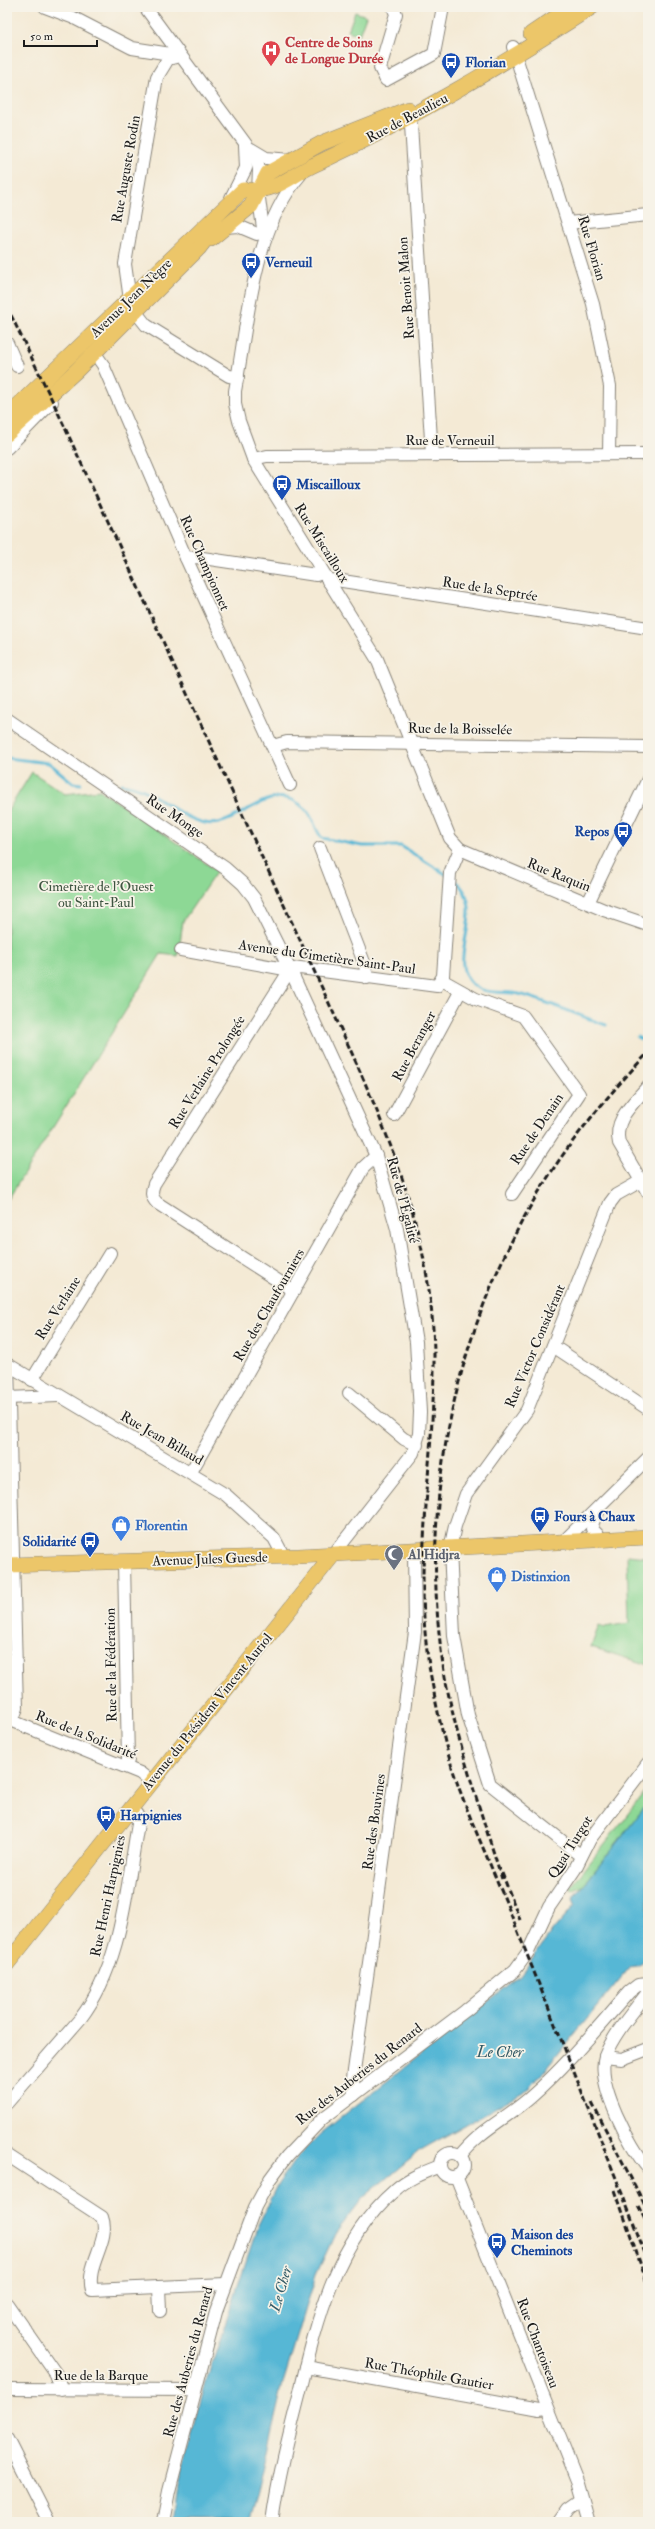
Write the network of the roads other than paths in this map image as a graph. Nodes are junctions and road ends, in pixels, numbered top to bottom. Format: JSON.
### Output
{"nodes":[{"id":1,"x":45,"y":7,"type":"edge"},
{"id":2,"x":145,"y":7,"type":"edge"},
{"id":3,"x":393,"y":7,"type":"edge"},
{"id":4,"x":443,"y":7,"type":"edge"},
{"id":5,"x":571,"y":7,"type":"edge"},
{"id":6,"x":592,"y":7,"type":"edge"},
{"id":7,"x":168,"y":39,"type":"junction"},
{"id":8,"x":132,"y":48,"type":"junction"},
{"id":9,"x":514,"y":51,"type":"junction"},
{"id":10,"x":180,"y":56,"type":"junction"},
{"id":11,"x":405,"y":114,"type":"junction"},
{"id":12,"x":245,"y":145,"type":"junction"},
{"id":13,"x":292,"y":160,"type":"junction"},
{"id":14,"x":307,"y":167,"type":"junction"},
{"id":15,"x":258,"y":191,"type":"junction"},
{"id":16,"x":229,"y":202,"type":"junction"},
{"id":17,"x":648,"y":215,"type":"edge"},
{"id":18,"x":568,"y":223,"type":"junction"},
{"id":19,"x":225,"y":227,"type":"junction"},
{"id":20,"x":262,"y":235,"type":"junction"},
{"id":21,"x":199,"y":248,"type":"junction"},
{"id":22,"x":261,"y":256,"type":"junction"},
{"id":23,"x":132,"y":305,"type":"junction"},
{"id":24,"x":7,"y":343,"type":"edge"},
{"id":25,"x":94,"y":352,"type":"junction"},
{"id":26,"x":17,"y":366,"type":"dead end"},
{"id":27,"x":76,"y":371,"type":"junction"},
{"id":28,"x":238,"y":377,"type":"junction"},
{"id":29,"x":7,"y":416,"type":"edge"},
{"id":30,"x":7,"y":434,"type":"edge"},
{"id":31,"x":7,"y":448,"type":"edge"},
{"id":32,"x":609,"y":454,"type":"junction"},
{"id":33,"x":648,"y":454,"type":"edge"},
{"id":34,"x":432,"y":455,"type":"junction"},
{"id":35,"x":253,"y":459,"type":"junction"},
{"id":36,"x":186,"y":558,"type":"junction"},
{"id":37,"x":325,"y":577,"type":"junction"},
{"id":38,"x":648,"y":628,"type":"edge"},
{"id":39,"x":7,"y":719,"type":"edge"},
{"id":40,"x":410,"y":744,"type":"junction"},
{"id":41,"x":273,"y":746,"type":"junction"},
{"id":42,"x":648,"y":747,"type":"edge"},
{"id":43,"x":648,"y":779,"type":"edge"},
{"id":44,"x":290,"y":785,"type":"dead end"},
{"id":45,"x":320,"y":848,"type":"dead end"},
{"id":46,"x":460,"y":849,"type":"junction"},
{"id":47,"x":588,"y":903,"type":"junction"},
{"id":48,"x":648,"y":925,"type":"edge"},
{"id":49,"x":181,"y":950,"type":"dead end"},
{"id":50,"x":290,"y":970,"type":"junction"},
{"id":51,"x":367,"y":978,"type":"junction"},
{"id":52,"x":442,"y":980,"type":"junction"},
{"id":53,"x":460,"y":992,"type":"junction"},
{"id":54,"x":648,"y":1086,"type":"edge"},
{"id":55,"x":394,"y":1115,"type":"dead end"},
{"id":56,"x":376,"y":1156,"type":"junction"},
{"id":57,"x":641,"y":1181,"type":"junction"},
{"id":58,"x":648,"y":1193,"type":"edge"},
{"id":59,"x":512,"y":1194,"type":"dead end"},
{"id":60,"x":110,"y":1253,"type":"dead end"},
{"id":61,"x":294,"y":1291,"type":"junction"},
{"id":62,"x":553,"y":1346,"type":"junction"},
{"id":63,"x":7,"y":1364,"type":"edge"},
{"id":64,"x":32,"y":1380,"type":"junction"},
{"id":65,"x":348,"y":1393,"type":"dead end"},
{"id":66,"x":58,"y":1396,"type":"junction"},
{"id":67,"x":7,"y":1398,"type":"edge"},
{"id":68,"x":648,"y":1409,"type":"edge"},
{"id":69,"x":415,"y":1449,"type":"junction"},
{"id":70,"x":648,"y":1458,"type":"edge"},
{"id":71,"x":191,"y":1472,"type":"junction"},
{"id":72,"x":606,"y":1501,"type":"junction"},
{"id":73,"x":648,"y":1537,"type":"edge"},
{"id":74,"x":602,"y":1539,"type":"junction"},
{"id":75,"x":564,"y":1540,"type":"junction"},
{"id":76,"x":450,"y":1549,"type":"junction"},
{"id":77,"x":414,"y":1551,"type":"junction"},
{"id":78,"x":333,"y":1555,"type":"junction"},
{"id":79,"x":284,"y":1557,"type":"junction"},
{"id":80,"x":124,"y":1562,"type":"junction"},
{"id":81,"x":10,"y":1565,"type":"edge"},
{"id":82,"x":9,"y":1720,"type":"edge"},
{"id":83,"x":648,"y":1763,"type":"edge"},
{"id":84,"x":126,"y":1768,"type":"junction"},
{"id":85,"x":151,"y":1782,"type":"junction"},
{"id":86,"x":131,"y":1807,"type":"junction"},
{"id":87,"x":580,"y":1856,"type":"junction"},
{"id":88,"x":528,"y":1952,"type":"joint"},
{"id":89,"x":7,"y":1964,"type":"edge"},
{"id":90,"x":648,"y":1984,"type":"edge"},
{"id":91,"x":648,"y":1992,"type":"edge"},
{"id":92,"x":648,"y":2049,"type":"edge"},
{"id":93,"x":605,"y":2057,"type":"junction"},
{"id":94,"x":354,"y":2096,"type":"junction"},
{"id":95,"x":7,"y":2103,"type":"edge"},
{"id":96,"x":7,"y":2155,"type":"edge"},
{"id":97,"x":460,"y":2156,"type":"junction"},
{"id":98,"x":440,"y":2166,"type":"junction"},
{"id":99,"x":648,"y":2168,"type":"edge"},
{"id":100,"x":456,"y":2176,"type":"junction"},
{"id":101,"x":225,"y":2284,"type":"junction"},
{"id":102,"x":159,"y":2287,"type":"junction"},
{"id":103,"x":7,"y":2304,"type":"edge"},
{"id":104,"x":160,"y":2310,"type":"dead end"},
{"id":105,"x":306,"y":2367,"type":"junction"},
{"id":106,"x":7,"y":2389,"type":"edge"},
{"id":107,"x":62,"y":2390,"type":"junction"},
{"id":108,"x":195,"y":2390,"type":"junction"},
{"id":109,"x":547,"y":2408,"type":"junction"},
{"id":110,"x":7,"y":2439,"type":"edge"},
{"id":111,"x":582,"y":2499,"type":"junction"},
{"id":112,"x":49,"y":2522,"type":"edge"},
{"id":113,"x":163,"y":2522,"type":"edge"},
{"id":114,"x":272,"y":2522,"type":"edge"},
{"id":115,"x":559,"y":2522,"type":"edge"},
{"id":116,"x":589,"y":2522,"type":"edge"}],
"edges":[{"from":1,"to":8,"type":"street"},
{"from":2,"to":7,"type":"street"},
{"from":3,"to":4,"type":"street"},
{"from":5,"to":9,"type":"main road","name":"Rue de Beaulieu"},
{"from":6,"to":9,"type":"main road","name":"Rue de Beaulieu"},
{"from":7,"to":8,"type":"street"},
{"from":7,"to":10,"type":"street"},
{"from":8,"to":10,"type":"street"},
{"from":9,"to":11,"type":"main road","name":"Rue de Beaulieu"},
{"from":9,"to":18,"type":"street","name":"Rue Florian"},
{"from":10,"to":12,"type":"street"},
{"from":10,"to":23,"type":"street","name":"Rue Auguste Rodin"},
{"from":11,"to":13,"type":"main road","name":"Rue de Beaulieu"},
{"from":11,"to":14,"type":"main road","name":"Rue de Beaulieu"},
{"from":11,"to":15,"type":"main road"},
{"from":11,"to":34,"type":"street","name":"Rue Benoit Malon"},
{"from":12,"to":13,"type":"street"},
{"from":12,"to":15,"type":"street"},
{"from":12,"to":16,"type":"street"},
{"from":13,"to":15,"type":"main road","name":"Rue de Beaulieu"},
{"from":14,"to":15,"type":"main road","name":"Rue de Beaulieu"},
{"from":14,"to":20,"type":"street"},
{"from":15,"to":16,"type":"main road","name":"Avenue Jean Nègre"},
{"from":15,"to":19,"type":"main road","name":"Avenue Jean Nègre"},
{"from":15,"to":20,"type":"street"},
{"from":15,"to":21,"type":"main road","name":"Avenue Jean Nègre"},
{"from":15,"to":22,"type":"street"},
{"from":16,"to":23,"type":"main road","name":"Avenue Jean Nègre"},
{"from":17,"to":18,"type":"street"},
{"from":18,"to":32,"type":"street","name":"Rue Florian"},
{"from":19,"to":20,"type":"street"},
{"from":19,"to":21,"type":"main road","name":"Avenue Jean Nègre"},
{"from":20,"to":22,"type":"street"},
{"from":21,"to":23,"type":"main road","name":"Avenue Jean Nègre"},
{"from":22,"to":28,"type":"street","name":"Rue Miscailloux"},
{"from":23,"to":25,"type":"main road","name":"Avenue Jean Nègre"},
{"from":23,"to":28,"type":"street"},
{"from":23,"to":29,"type":"main road","name":"Avenue Jean Nègre"},
{"from":24,"to":26,"type":"street"},
{"from":25,"to":27,"type":"main road","name":"Avenue Jean Nègre"},
{"from":25,"to":36,"type":"street","name":"Rue Championnet"},
{"from":27,"to":30,"type":"main road","name":"Avenue Jean Nègre"},
{"from":27,"to":31,"type":"street"},
{"from":28,"to":35,"type":"street","name":"Rue Miscailloux"},
{"from":32,"to":33,"type":"street","name":"Rue de Verneuil"},
{"from":32,"to":34,"type":"street","name":"Rue de Verneuil"},
{"from":34,"to":35,"type":"street","name":"Rue de Verneuil"},
{"from":35,"to":37,"type":"street","name":"Rue Miscailloux"},
{"from":36,"to":37,"type":"street","name":"Rue de la Septrée"},
{"from":36,"to":41,"type":"street","name":"Rue Championnet"},
{"from":37,"to":38,"type":"street","name":"Rue de la Septrée"},
{"from":37,"to":40,"type":"street","name":"Rue Miscailloux"},
{"from":39,"to":50,"type":"street","name":"Rue Monge"},
{"from":40,"to":41,"type":"street","name":"Rue de la Boisselée"},
{"from":40,"to":42,"type":"street","name":"Rue de la Boisselée"},
{"from":40,"to":46,"type":"street","name":"Rue Miscailloux"},
{"from":41,"to":44,"type":"street","name":"Rue Championnet"},
{"from":43,"to":47,"type":"street"},
{"from":45,"to":51,"type":"street"},
{"from":46,"to":47,"type":"street","name":"Rue Raquin"},
{"from":46,"to":52,"type":"street"},
{"from":47,"to":48,"type":"street","name":"Rue Raquin"},
{"from":49,"to":50,"type":"street","name":"Avenue du Cimetière Saint-Paul"},
{"from":50,"to":51,"type":"street","name":"Avenue du Cimetière Saint-Paul"},
{"from":50,"to":56,"type":"street","name":"Rue de l'Égalité"},
{"from":50,"to":61,"type":"street","name":"Rue Verlaine Prolongée"},
{"from":51,"to":52,"type":"street","name":"Avenue du Cimetière Saint-Paul"},
{"from":52,"to":53,"type":"street","name":"Rue de Denain"},
{"from":53,"to":55,"type":"street","name":"Rue Beranger"},
{"from":53,"to":59,"type":"street","name":"Rue de Denain"},
{"from":54,"to":57,"type":"street"},
{"from":56,"to":61,"type":"street","name":"Rue des Chaufourniers"},
{"from":56,"to":69,"type":"street","name":"Rue de l'Égalité"},
{"from":57,"to":58,"type":"street"},
{"from":57,"to":62,"type":"street","name":"Rue Victor Considérant"},
{"from":60,"to":64,"type":"street","name":"Rue Verlaine"},
{"from":61,"to":71,"type":"street","name":"Rue des Chaufourniers"},
{"from":62,"to":68,"type":"street"},
{"from":62,"to":76,"type":"street","name":"Rue Victor Considérant"},
{"from":63,"to":64,"type":"street","name":"Rue Jean Billaud"},
{"from":63,"to":67,"type":"street"},
{"from":64,"to":66,"type":"street","name":"Rue Jean Billaud"},
{"from":65,"to":69,"type":"street"},
{"from":66,"to":67,"type":"street"},
{"from":66,"to":71,"type":"street","name":"Rue Jean Billaud"},
{"from":67,"to":81,"type":"street"},
{"from":69,"to":78,"type":"street"},
{"from":70,"to":72,"type":"street"},
{"from":71,"to":79,"type":"street","name":"Rue Jean Billaud"},
{"from":72,"to":74,"type":"street"},
{"from":72,"to":75,"type":"street"},
{"from":73,"to":74,"type":"main road","name":"Avenue Jules Guesde"},
{"from":74,"to":75,"type":"main road","name":"Avenue Jules Guesde"},
{"from":75,"to":76,"type":"main road","name":"Avenue Jules Guesde"},
{"from":76,"to":77,"type":"main road","name":"Avenue Jules Guesde"},
{"from":76,"to":87,"type":"street","name":"Rue Victor Considérant"},
{"from":77,"to":78,"type":"main road","name":"Avenue Jules Guesde"},
{"from":77,"to":94,"type":"street","name":"Rue des Bouvines"},
{"from":78,"to":79,"type":"main road","name":"Avenue Jules Guesde"},
{"from":78,"to":85,"type":"main road","name":"Avenue du Président Vincent Auriol"},
{"from":79,"to":80,"type":"main road","name":"Avenue Jules Guesde"},
{"from":80,"to":81,"type":"main road","name":"Avenue Jules Guesde"},
{"from":80,"to":84,"type":"street","name":"Rue de la Fédération"},
{"from":81,"to":82,"type":"street"},
{"from":82,"to":84,"type":"street","name":"Rue de la Solidarité"},
{"from":83,"to":87,"type":"street","name":"Quai Turgot"},
{"from":84,"to":85,"type":"street","name":"Rue de la Solidarité"},
{"from":85,"to":86,"type":"main road","name":"Avenue du Président Vincent Auriol"},
{"from":86,"to":89,"type":"main road","name":"Avenue du Président Vincent Auriol"},
{"from":86,"to":95,"type":"street","name":"Rue Henri Harpignies"},
{"from":87,"to":88,"type":"street","name":"Quai Turgot"},
{"from":88,"to":94,"type":"street","name":"Rue des Auberies du Renard"},
{"from":90,"to":97,"type":"street"},
{"from":91,"to":93,"type":"street"},
{"from":92,"to":93,"type":"street"},
{"from":93,"to":99,"type":"street"},
{"from":94,"to":101,"type":"street","name":"Rue des Auberies du Renard"},
{"from":96,"to":102,"type":"street"},
{"from":97,"to":98,"type":"street"},
{"from":97,"to":100,"type":"street"},
{"from":98,"to":100,"type":"street"},
{"from":98,"to":105,"type":"street"},
{"from":100,"to":109,"type":"street","name":"Rue Chantoiseau"},
{"from":101,"to":102,"type":"street"},
{"from":101,"to":108,"type":"street","name":"Rue des Auberies du Renard"},
{"from":102,"to":104,"type":"street"},
{"from":103,"to":107,"type":"street"},
{"from":105,"to":109,"type":"street","name":"Rue Théophile Gautier"},
{"from":105,"to":114,"type":"street"},
{"from":106,"to":107,"type":"street","name":"Rue de la Barque"},
{"from":107,"to":108,"type":"street","name":"Rue de la Barque"},
{"from":108,"to":113,"type":"street","name":"Rue des Auberies du Renard"},
{"from":109,"to":111,"type":"street","name":"Rue Chantoiseau"},
{"from":110,"to":112,"type":"street"},
{"from":111,"to":115,"type":"street"},
{"from":111,"to":116,"type":"street","name":"Rue Chantoiseau"}]}
